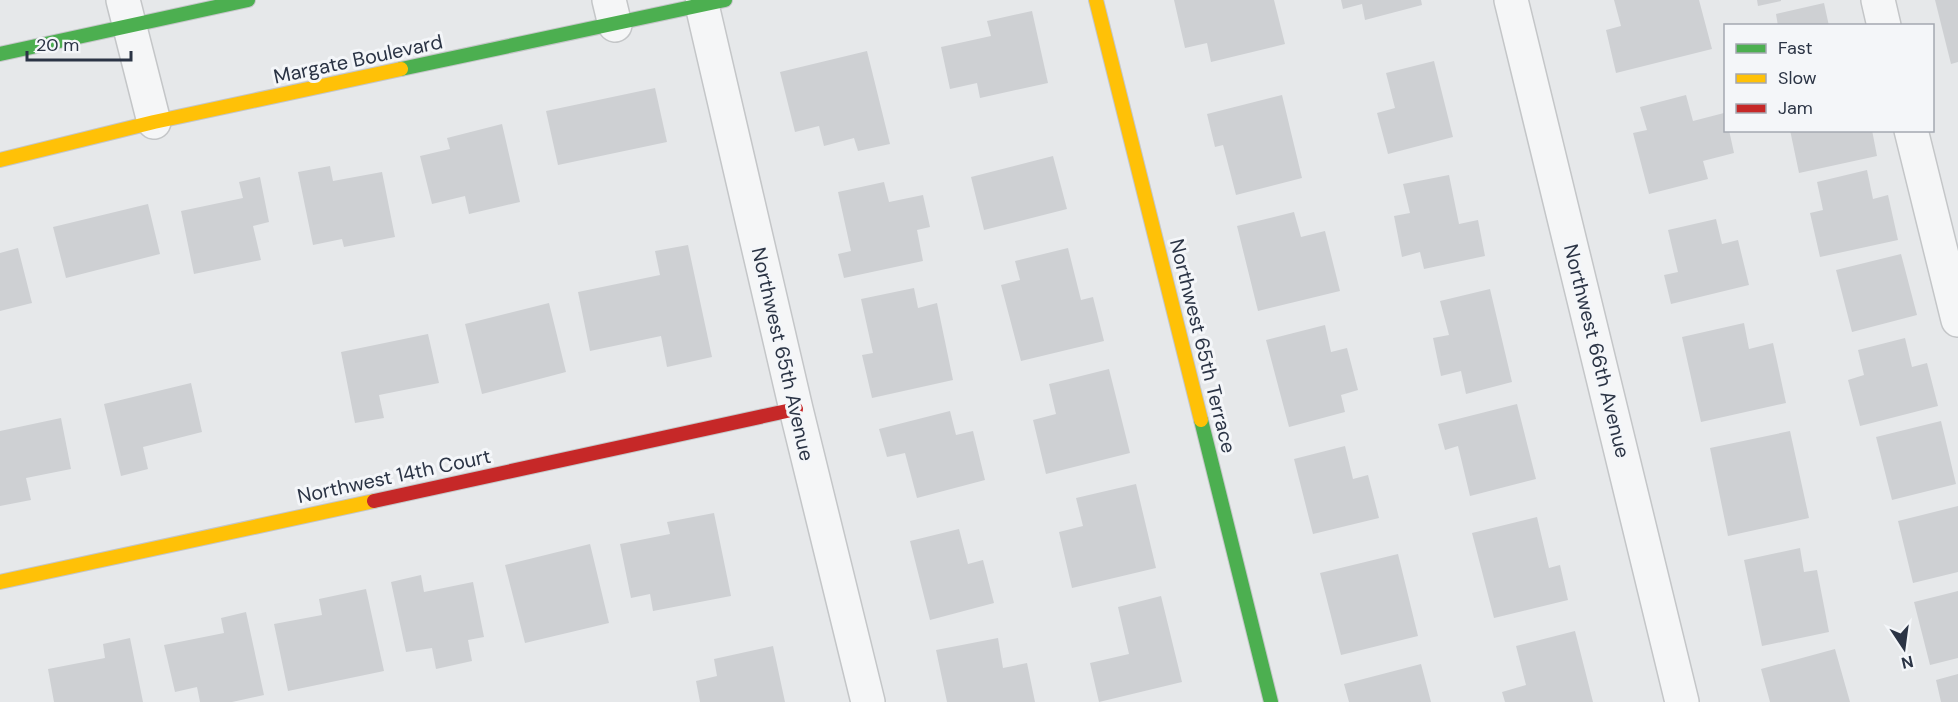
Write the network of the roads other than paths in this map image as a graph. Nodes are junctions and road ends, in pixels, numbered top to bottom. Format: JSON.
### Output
{"nodes":[{"id":1,"x":248,"y":0,"type":"edge"},
{"id":2,"x":1096,"y":0,"type":"edge"},
{"id":3,"x":1511,"y":0,"type":"edge"},
{"id":4,"x":1878,"y":0,"type":"edge"},
{"id":5,"x":714,"y":2,"type":"edge"},
{"id":6,"x":612,"y":12,"type":"edge"},
{"id":7,"x":126,"y":13,"type":"edge"},
{"id":8,"x":1884,"y":24,"type":"edge"},
{"id":9,"x":0,"y":54,"type":"edge"},
{"id":10,"x":154,"y":122,"type":"junction"},
{"id":11,"x":1911,"y":132,"type":"edge"},
{"id":12,"x":0,"y":160,"type":"edge"},
{"id":13,"x":1958,"y":321,"type":"edge"},
{"id":14,"x":796,"y":409,"type":"junction"},
{"id":15,"x":0,"y":582,"type":"edge"},
{"id":16,"x":868,"y":702,"type":"edge"},
{"id":17,"x":1271,"y":702,"type":"edge"},
{"id":18,"x":1682,"y":702,"type":"edge"}],
"edges":[{"from":1,"to":7,"type":"street"},
{"from":2,"to":17,"type":"street","name":"Northwest 65th Terrace"},
{"from":3,"to":18,"type":"street","name":"Northwest 66th Avenue"},
{"from":4,"to":8,"type":"street"},
{"from":5,"to":6,"type":"street","name":"Margate Boulevard"},
{"from":5,"to":14,"type":"street","name":"Northwest 65th Avenue"},
{"from":6,"to":10,"type":"street","name":"Margate Boulevard"},
{"from":7,"to":9,"type":"street"},
{"from":7,"to":10,"type":"street"},
{"from":10,"to":12,"type":"street","name":"Margate Boulevard"},
{"from":11,"to":13,"type":"street"},
{"from":14,"to":15,"type":"street","name":"Northwest 14th Court"},
{"from":14,"to":16,"type":"street","name":"Northwest 65th Avenue"}]}
